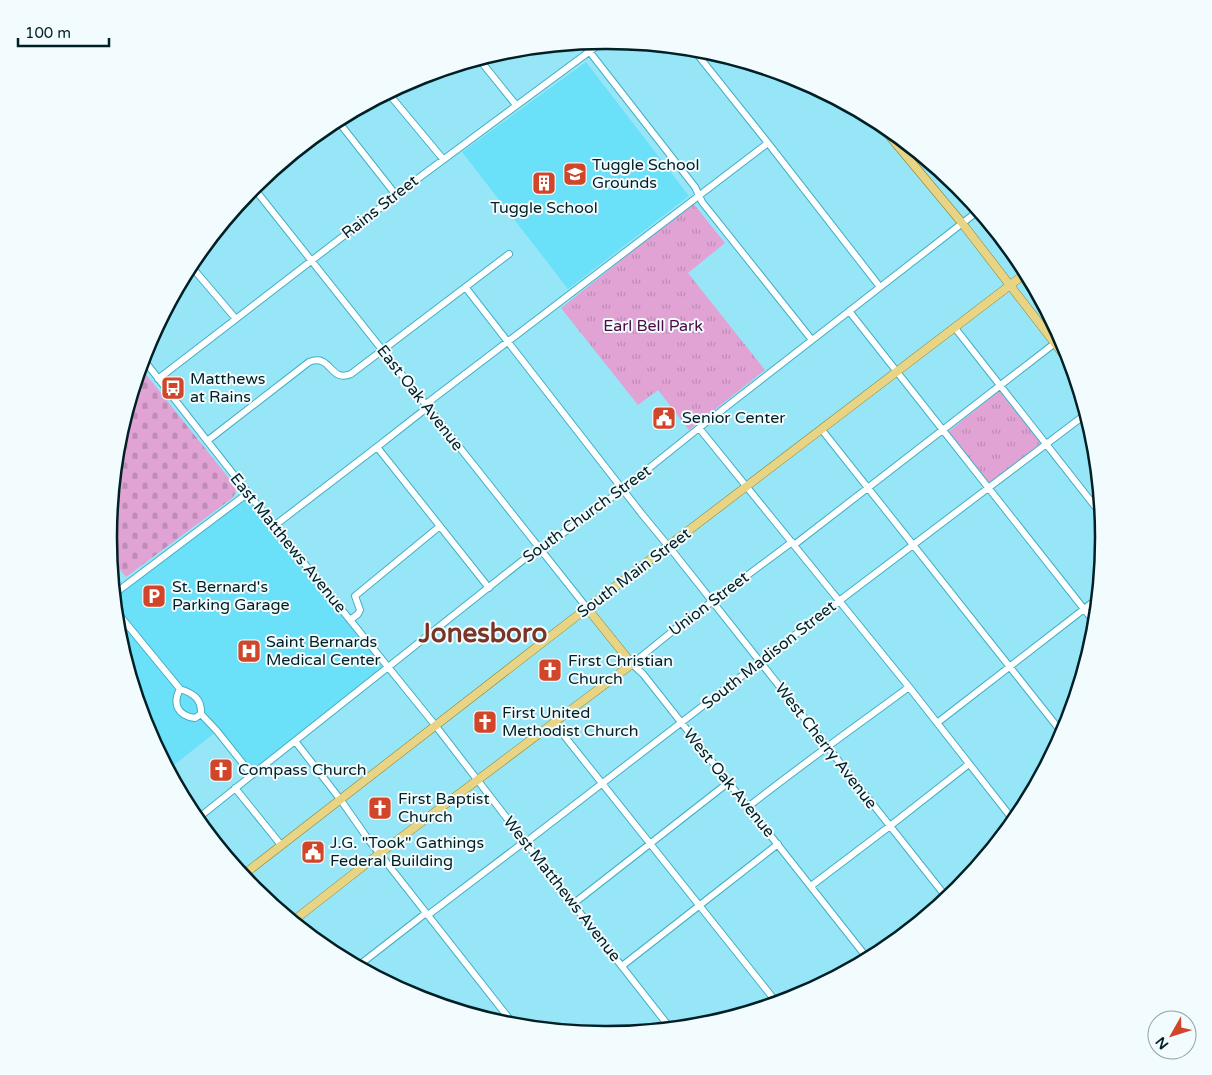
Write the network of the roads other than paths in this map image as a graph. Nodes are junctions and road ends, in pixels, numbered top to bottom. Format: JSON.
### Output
{"nodes":[{"id":1,"x":593,"y":49,"type":"edge"},
{"id":2,"x":588,"y":50,"type":"edge"},
{"id":3,"x":590,"y":52,"type":"junction"},
{"id":4,"x":700,"y":58,"type":"edge"},
{"id":5,"x":483,"y":64,"type":"edge"},
{"id":6,"x":393,"y":98,"type":"edge"},
{"id":7,"x":516,"y":105,"type":"junction"},
{"id":8,"x":342,"y":126,"type":"edge"},
{"id":9,"x":768,"y":142,"type":"junction"},
{"id":10,"x":899,"y":146,"type":"edge"},
{"id":11,"x":908,"y":153,"type":"edge"},
{"id":12,"x":905,"y":155,"type":"junction"},
{"id":13,"x":443,"y":159,"type":"junction"},
{"id":14,"x":258,"y":194,"type":"edge"},
{"id":15,"x":396,"y":195,"type":"junction"},
{"id":16,"x":699,"y":195,"type":"junction"},
{"id":17,"x":973,"y":215,"type":"edge"},
{"id":18,"x":962,"y":224,"type":"junction"},
{"id":19,"x":509,"y":254,"type":"dead end"},
{"id":20,"x":312,"y":260,"type":"junction"},
{"id":21,"x":196,"y":272,"type":"edge"},
{"id":22,"x":1020,"y":278,"type":"edge"},
{"id":23,"x":1011,"y":285,"type":"junction"},
{"id":24,"x":880,"y":287,"type":"junction"},
{"id":25,"x":466,"y":288,"type":"junction"},
{"id":26,"x":849,"y":311,"type":"junction"},
{"id":27,"x":236,"y":319,"type":"junction"},
{"id":28,"x":955,"y":328,"type":"junction"},
{"id":29,"x":812,"y":340,"type":"junction"},
{"id":30,"x":508,"y":341,"type":"junction"},
{"id":31,"x":1054,"y":342,"type":"edge"},
{"id":32,"x":1055,"y":343,"type":"edge"},
{"id":33,"x":382,"y":350,"type":"junction"},
{"id":34,"x":148,"y":366,"type":"edge"},
{"id":35,"x":897,"y":373,"type":"junction"},
{"id":36,"x":158,"y":379,"type":"junction"},
{"id":37,"x":1000,"y":385,"type":"junction"},
{"id":38,"x":427,"y":406,"type":"junction"},
{"id":39,"x":1080,"y":419,"type":"edge"},
{"id":40,"x":699,"y":428,"type":"junction"},
{"id":41,"x":822,"y":430,"type":"junction"},
{"id":42,"x":942,"y":430,"type":"junction"},
{"id":43,"x":207,"y":442,"type":"junction"},
{"id":44,"x":1046,"y":444,"type":"junction"},
{"id":45,"x":377,"y":447,"type":"junction"},
{"id":46,"x":746,"y":488,"type":"junction"},
{"id":47,"x":868,"y":488,"type":"junction"},
{"id":48,"x":988,"y":488,"type":"junction"},
{"id":49,"x":623,"y":489,"type":"junction"},
{"id":50,"x":248,"y":493,"type":"junction"},
{"id":51,"x":1094,"y":505,"type":"edge"},
{"id":52,"x":274,"y":526,"type":"junction"},
{"id":53,"x":440,"y":526,"type":"junction"},
{"id":54,"x":793,"y":544,"type":"junction"},
{"id":55,"x":913,"y":545,"type":"junction"},
{"id":56,"x":669,"y":547,"type":"junction"},
{"id":57,"x":540,"y":549,"type":"junction"},
{"id":58,"x":489,"y":588,"type":"junction"},
{"id":59,"x":120,"y":590,"type":"edge"},
{"id":60,"x":839,"y":601,"type":"junction"},
{"id":61,"x":712,"y":602,"type":"junction"},
{"id":62,"x":1090,"y":605,"type":"edge"},
{"id":63,"x":587,"y":608,"type":"junction"},
{"id":64,"x":1084,"y":610,"type":"junction"},
{"id":65,"x":1088,"y":615,"type":"edge"},
{"id":66,"x":350,"y":620,"type":"junction"},
{"id":67,"x":125,"y":622,"type":"edge"},
{"id":68,"x":760,"y":662,"type":"junction"},
{"id":69,"x":632,"y":664,"type":"junction"},
{"id":70,"x":388,"y":667,"type":"junction"},
{"id":71,"x":1009,"y":667,"type":"junction"},
{"id":72,"x":909,"y":687,"type":"junction"},
{"id":73,"x":180,"y":689,"type":"junction"},
{"id":74,"x":201,"y":714,"type":"junction"},
{"id":75,"x":554,"y":722,"type":"junction"},
{"id":76,"x":681,"y":723,"type":"junction"},
{"id":77,"x":937,"y":723,"type":"junction"},
{"id":78,"x":435,"y":725,"type":"junction"},
{"id":79,"x":1057,"y":727,"type":"edge"},
{"id":80,"x":295,"y":741,"type":"junction"},
{"id":81,"x":827,"y":746,"type":"junction"},
{"id":82,"x":969,"y":764,"type":"junction"},
{"id":83,"x":252,"y":775,"type":"junction"},
{"id":84,"x":477,"y":780,"type":"junction"},
{"id":85,"x":729,"y":782,"type":"junction"},
{"id":86,"x":602,"y":783,"type":"junction"},
{"id":87,"x":235,"y":788,"type":"junction"},
{"id":88,"x":340,"y":799,"type":"junction"},
{"id":89,"x":748,"y":806,"type":"junction"},
{"id":90,"x":203,"y":814,"type":"edge"},
{"id":91,"x":1009,"y":814,"type":"edge"},
{"id":92,"x":890,"y":826,"type":"junction"},
{"id":93,"x":524,"y":842,"type":"junction"},
{"id":94,"x":778,"y":844,"type":"junction"},
{"id":95,"x":281,"y":845,"type":"junction"},
{"id":96,"x":650,"y":845,"type":"junction"},
{"id":97,"x":380,"y":854,"type":"junction"},
{"id":98,"x":249,"y":871,"type":"edge"},
{"id":99,"x":811,"y":886,"type":"junction"},
{"id":100,"x":942,"y":892,"type":"edge"},
{"id":101,"x":572,"y":904,"type":"junction"},
{"id":102,"x":699,"y":906,"type":"junction"},
{"id":103,"x":427,"y":914,"type":"junction"},
{"id":104,"x":298,"y":917,"type":"edge"},
{"id":105,"x":863,"y":953,"type":"edge"},
{"id":106,"x":364,"y":962,"type":"edge"},
{"id":107,"x":622,"y":966,"type":"junction"},
{"id":108,"x":771,"y":997,"type":"edge"},
{"id":109,"x":507,"y":1016,"type":"edge"},
{"id":110,"x":666,"y":1022,"type":"edge"}],
"edges":[{"from":1,"to":3,"type":"street","name":"Rains Street"},
{"from":2,"to":3,"type":"street"},
{"from":3,"to":7,"type":"street","name":"Rains Street"},
{"from":3,"to":16,"type":"street"},
{"from":4,"to":9,"type":"street"},
{"from":5,"to":7,"type":"street"},
{"from":6,"to":13,"type":"street"},
{"from":7,"to":13,"type":"street","name":"Rains Street"},
{"from":8,"to":15,"type":"street"},
{"from":9,"to":16,"type":"street"},
{"from":9,"to":24,"type":"street"},
{"from":10,"to":12,"type":"main road"},
{"from":11,"to":12,"type":"street"},
{"from":12,"to":18,"type":"main road"},
{"from":13,"to":15,"type":"street","name":"Rains Street"},
{"from":14,"to":20,"type":"street","name":"East Oak Avenue"},
{"from":15,"to":20,"type":"street","name":"Rains Street"},
{"from":16,"to":29,"type":"street"},
{"from":16,"to":30,"type":"street"},
{"from":17,"to":18,"type":"street","name":"South Church Street"},
{"from":18,"to":23,"type":"main road"},
{"from":18,"to":24,"type":"street","name":"South Church Street"},
{"from":19,"to":25,"type":"street"},
{"from":20,"to":27,"type":"street","name":"Rains Street"},
{"from":20,"to":33,"type":"street","name":"East Oak Avenue"},
{"from":21,"to":27,"type":"street"},
{"from":22,"to":23,"type":"main road","name":"South Main Street"},
{"from":23,"to":28,"type":"main road","name":"South Main Street"},
{"from":23,"to":31,"type":"main road"},
{"from":24,"to":26,"type":"street","name":"South Church Street"},
{"from":25,"to":30,"type":"street","name":"West Cherry Avenue"},
{"from":25,"to":33,"type":"street"},
{"from":26,"to":29,"type":"street","name":"South Church Street"},
{"from":26,"to":35,"type":"street"},
{"from":27,"to":36,"type":"street","name":"Rains Street"},
{"from":28,"to":35,"type":"main road","name":"South Main Street"},
{"from":28,"to":37,"type":"street"},
{"from":29,"to":40,"type":"street","name":"South Church Street"},
{"from":30,"to":38,"type":"street"},
{"from":30,"to":49,"type":"street","name":"West Cherry Avenue"},
{"from":32,"to":37,"type":"street","name":"Union Street"},
{"from":33,"to":38,"type":"street","name":"East Oak Avenue"},
{"from":33,"to":43,"type":"street"},
{"from":34,"to":36,"type":"street","name":"East Matthews Avenue"},
{"from":35,"to":41,"type":"main road","name":"South Main Street"},
{"from":35,"to":42,"type":"street"},
{"from":36,"to":43,"type":"street","name":"East Matthews Avenue"},
{"from":37,"to":42,"type":"street","name":"Union Street"},
{"from":37,"to":44,"type":"street"},
{"from":38,"to":45,"type":"street"},
{"from":38,"to":57,"type":"street","name":"East Oak Avenue"},
{"from":39,"to":44,"type":"street","name":"South Madison Street"},
{"from":40,"to":46,"type":"street"},
{"from":40,"to":49,"type":"street","name":"South Church Street"},
{"from":41,"to":46,"type":"main road","name":"South Main Street"},
{"from":41,"to":47,"type":"street"},
{"from":42,"to":47,"type":"street","name":"Union Street"},
{"from":42,"to":48,"type":"street"},
{"from":43,"to":50,"type":"street","name":"East Matthews Avenue"},
{"from":44,"to":48,"type":"street","name":"South Madison Street"},
{"from":44,"to":51,"type":"street"},
{"from":45,"to":52,"type":"street"},
{"from":45,"to":53,"type":"street"},
{"from":46,"to":54,"type":"street"},
{"from":46,"to":56,"type":"main road","name":"South Main Street"},
{"from":47,"to":54,"type":"street","name":"Union Street"},
{"from":47,"to":55,"type":"street"},
{"from":48,"to":55,"type":"street","name":"South Madison Street"},
{"from":48,"to":64,"type":"street"},
{"from":49,"to":56,"type":"street","name":"West Cherry Avenue"},
{"from":49,"to":57,"type":"street","name":"South Church Street"},
{"from":50,"to":52,"type":"street","name":"East Matthews Avenue"},
{"from":50,"to":59,"type":"street"},
{"from":52,"to":66,"type":"street","name":"East Matthews Avenue"},
{"from":53,"to":58,"type":"street"},
{"from":53,"to":66,"type":"street"},
{"from":54,"to":60,"type":"street"},
{"from":54,"to":61,"type":"street","name":"Union Street"},
{"from":55,"to":60,"type":"street","name":"South Madison Street"},
{"from":55,"to":71,"type":"street"},
{"from":56,"to":61,"type":"street","name":"West Cherry Avenue"},
{"from":56,"to":63,"type":"main road","name":"South Main Street"},
{"from":57,"to":58,"type":"street","name":"South Church Street"},
{"from":57,"to":63,"type":"street","name":"East Oak Avenue"},
{"from":58,"to":70,"type":"street","name":"South Church Street"},
{"from":60,"to":68,"type":"street","name":"South Madison Street"},
{"from":60,"to":72,"type":"street"},
{"from":61,"to":68,"type":"street","name":"West Cherry Avenue"},
{"from":61,"to":69,"type":"street","name":"Union Street"},
{"from":62,"to":64,"type":"street"},
{"from":63,"to":69,"type":"main road","name":"West Oak Avenue"},
{"from":63,"to":78,"type":"main road","name":"South Main Street"},
{"from":64,"to":65,"type":"street"},
{"from":64,"to":71,"type":"street"},
{"from":66,"to":70,"type":"street","name":"East Matthews Avenue"},
{"from":67,"to":73,"type":"street"},
{"from":68,"to":76,"type":"street","name":"South Madison Street"},
{"from":68,"to":81,"type":"street","name":"West Cherry Avenue"},
{"from":69,"to":75,"type":"main road","name":"Union Street"},
{"from":69,"to":76,"type":"street","name":"West Oak Avenue"},
{"from":70,"to":78,"type":"street","name":"East Matthews Avenue"},
{"from":70,"to":80,"type":"street","name":"South Church Street"},
{"from":71,"to":77,"type":"street"},
{"from":71,"to":79,"type":"street"},
{"from":72,"to":77,"type":"street"},
{"from":72,"to":81,"type":"street"},
{"from":73,"to":74,"type":"street"},
{"from":73,"to":74,"type":"street"},
{"from":74,"to":83,"type":"street"},
{"from":75,"to":84,"type":"main road","name":"Union Street"},
{"from":75,"to":86,"type":"street"},
{"from":76,"to":85,"type":"street","name":"West Oak Avenue"},
{"from":76,"to":86,"type":"street","name":"South Madison Street"},
{"from":77,"to":82,"type":"street"},
{"from":78,"to":84,"type":"street","name":"West Matthews Avenue"},
{"from":78,"to":88,"type":"main road","name":"South Main Street"},
{"from":80,"to":83,"type":"street","name":"South Church Street"},
{"from":80,"to":88,"type":"street"},
{"from":81,"to":89,"type":"street"},
{"from":81,"to":92,"type":"street","name":"West Cherry Avenue"},
{"from":82,"to":91,"type":"street"},
{"from":82,"to":92,"type":"street"},
{"from":83,"to":87,"type":"street","name":"South Church Street"},
{"from":84,"to":93,"type":"street","name":"West Matthews Avenue"},
{"from":84,"to":97,"type":"main road","name":"Union Street"},
{"from":85,"to":89,"type":"street","name":"West Oak Avenue"},
{"from":85,"to":96,"type":"street"},
{"from":86,"to":93,"type":"street","name":"South Madison Street"},
{"from":86,"to":96,"type":"street"},
{"from":87,"to":90,"type":"street","name":"South Church Street"},
{"from":87,"to":95,"type":"street"},
{"from":88,"to":95,"type":"main road","name":"South Main Street"},
{"from":88,"to":97,"type":"street"},
{"from":89,"to":94,"type":"street","name":"West Oak Avenue"},
{"from":92,"to":99,"type":"street"},
{"from":92,"to":100,"type":"street","name":"West Cherry Avenue"},
{"from":93,"to":101,"type":"street","name":"West Matthews Avenue"},
{"from":93,"to":103,"type":"street","name":"South Madison Street"},
{"from":94,"to":99,"type":"street","name":"West Oak Avenue"},
{"from":94,"to":102,"type":"street"},
{"from":95,"to":98,"type":"main road","name":"South Main Street"},
{"from":96,"to":101,"type":"street"},
{"from":96,"to":102,"type":"street"},
{"from":97,"to":103,"type":"street"},
{"from":97,"to":104,"type":"main road","name":"Union Street"},
{"from":99,"to":105,"type":"street","name":"West Oak Avenue"},
{"from":101,"to":107,"type":"street","name":"West Matthews Avenue"},
{"from":102,"to":107,"type":"street"},
{"from":102,"to":108,"type":"street"},
{"from":103,"to":106,"type":"street","name":"South Madison Street"},
{"from":103,"to":109,"type":"street"},
{"from":107,"to":110,"type":"street","name":"West Matthews Avenue"}]}
